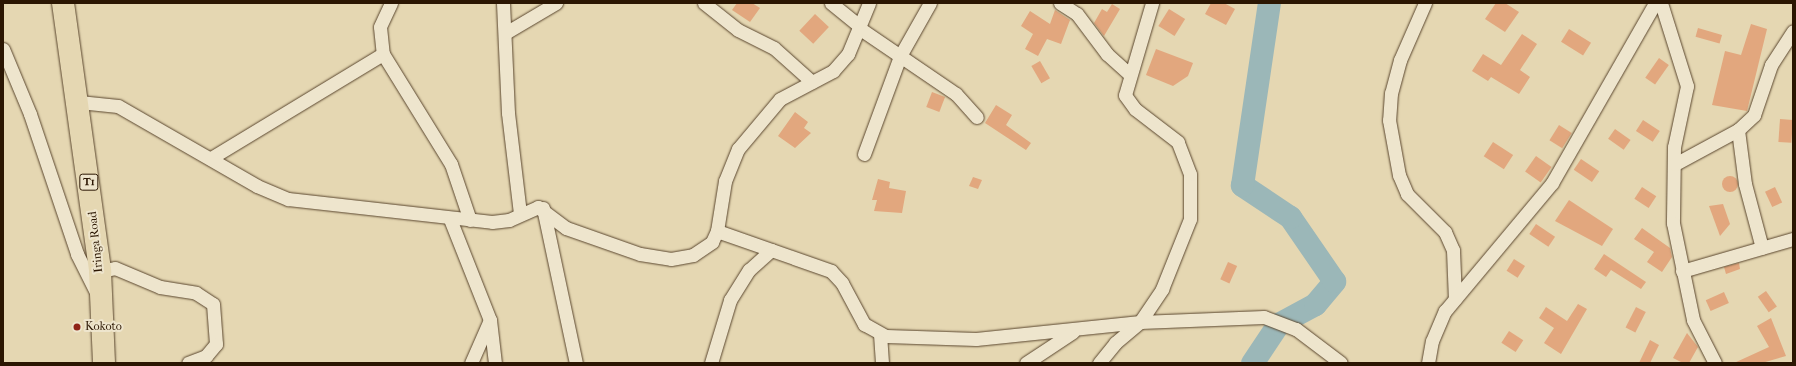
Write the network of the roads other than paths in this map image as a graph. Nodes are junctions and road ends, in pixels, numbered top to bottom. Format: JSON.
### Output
{"nodes":[{"id":1,"x":64,"y":3,"type":"edge"},
{"id":2,"x":391,"y":3,"type":"edge"},
{"id":3,"x":503,"y":3,"type":"edge"},
{"id":4,"x":556,"y":3,"type":"edge"},
{"id":5,"x":704,"y":3,"type":"edge"},
{"id":6,"x":831,"y":3,"type":"edge"},
{"id":7,"x":869,"y":3,"type":"edge"},
{"id":8,"x":930,"y":3,"type":"edge"},
{"id":9,"x":1060,"y":3,"type":"edge"},
{"id":10,"x":1152,"y":3,"type":"edge"},
{"id":11,"x":1425,"y":3,"type":"edge"},
{"id":12,"x":1655,"y":3,"type":"edge"},
{"id":13,"x":1661,"y":3,"type":"edge"},
{"id":14,"x":859,"y":27,"type":"junction"},
{"id":15,"x":1793,"y":31,"type":"edge"},
{"id":16,"x":507,"y":32,"type":"junction"},
{"id":17,"x":3,"y":49,"type":"edge"},
{"id":18,"x":383,"y":54,"type":"junction"},
{"id":19,"x":900,"y":56,"type":"junction"},
{"id":20,"x":1130,"y":75,"type":"junction"},
{"id":21,"x":812,"y":82,"type":"junction"},
{"id":22,"x":79,"y":102,"type":"junction"},
{"id":23,"x":977,"y":117,"type":"dead end"},
{"id":24,"x":1738,"y":130,"type":"junction"},
{"id":25,"x":864,"y":154,"type":"dead end"},
{"id":26,"x":211,"y":158,"type":"junction"},
{"id":27,"x":1675,"y":164,"type":"junction"},
{"id":28,"x":543,"y":208,"type":"junction"},
{"id":29,"x":520,"y":214,"type":"junction"},
{"id":30,"x":450,"y":219,"type":"junction"},
{"id":31,"x":470,"y":220,"type":"junction"},
{"id":32,"x":717,"y":231,"type":"junction"},
{"id":33,"x":1793,"y":239,"type":"edge"},
{"id":34,"x":1762,"y":248,"type":"junction"},
{"id":35,"x":771,"y":250,"type":"junction"},
{"id":36,"x":100,"y":271,"type":"junction"},
{"id":37,"x":1682,"y":271,"type":"junction"},
{"id":38,"x":1455,"y":299,"type":"junction"},
{"id":39,"x":101,"y":303,"type":"junction"},
{"id":40,"x":490,"y":320,"type":"junction"},
{"id":41,"x":1140,"y":322,"type":"junction"},
{"id":42,"x":1076,"y":331,"type":"junction"},
{"id":43,"x":880,"y":334,"type":"junction"},
{"id":44,"x":104,"y":363,"type":"edge"},
{"id":45,"x":188,"y":363,"type":"edge"},
{"id":46,"x":471,"y":363,"type":"edge"},
{"id":47,"x":495,"y":363,"type":"edge"},
{"id":48,"x":576,"y":363,"type":"edge"},
{"id":49,"x":712,"y":363,"type":"edge"},
{"id":50,"x":882,"y":363,"type":"edge"},
{"id":51,"x":1026,"y":363,"type":"edge"},
{"id":52,"x":1099,"y":363,"type":"edge"},
{"id":53,"x":1342,"y":363,"type":"edge"},
{"id":54,"x":1428,"y":363,"type":"edge"},
{"id":55,"x":1715,"y":363,"type":"edge"}],
"edges":[{"from":1,"to":22,"type":"highway","name":"Iringa Road","number":"T1"},
{"from":2,"to":18,"type":"street"},
{"from":3,"to":16,"type":"street"},
{"from":4,"to":16,"type":"street"},
{"from":5,"to":21,"type":"street"},
{"from":6,"to":14,"type":"street"},
{"from":7,"to":14,"type":"street"},
{"from":8,"to":19,"type":"street"},
{"from":9,"to":20,"type":"street"},
{"from":10,"to":20,"type":"street"},
{"from":11,"to":38,"type":"street"},
{"from":12,"to":38,"type":"street"},
{"from":13,"to":27,"type":"street"},
{"from":14,"to":19,"type":"street"},
{"from":14,"to":21,"type":"street"},
{"from":15,"to":24,"type":"street"},
{"from":16,"to":29,"type":"street"},
{"from":17,"to":39,"type":"street"},
{"from":18,"to":26,"type":"street"},
{"from":18,"to":31,"type":"street"},
{"from":19,"to":23,"type":"street"},
{"from":19,"to":25,"type":"street"},
{"from":20,"to":41,"type":"street"},
{"from":21,"to":32,"type":"street"},
{"from":22,"to":26,"type":"street"},
{"from":22,"to":36,"type":"highway","name":"Iringa Road","number":"T1"},
{"from":24,"to":27,"type":"street"},
{"from":24,"to":34,"type":"street"},
{"from":26,"to":30,"type":"street"},
{"from":27,"to":37,"type":"street"},
{"from":28,"to":29,"type":"street"},
{"from":28,"to":32,"type":"street"},
{"from":28,"to":48,"type":"street"},
{"from":29,"to":31,"type":"street"},
{"from":30,"to":31,"type":"street"},
{"from":30,"to":40,"type":"street"},
{"from":32,"to":35,"type":"street"},
{"from":33,"to":34,"type":"street"},
{"from":34,"to":37,"type":"street"},
{"from":35,"to":43,"type":"street"},
{"from":35,"to":49,"type":"street"},
{"from":36,"to":39,"type":"highway","name":"Iringa Road","number":"T1"},
{"from":36,"to":45,"type":"street"},
{"from":37,"to":55,"type":"street"},
{"from":38,"to":54,"type":"street"},
{"from":39,"to":44,"type":"highway","name":"Iringa Road","number":"T1"},
{"from":40,"to":46,"type":"street"},
{"from":40,"to":47,"type":"street"},
{"from":41,"to":42,"type":"street"},
{"from":41,"to":52,"type":"street"},
{"from":41,"to":53,"type":"street"},
{"from":42,"to":43,"type":"street"},
{"from":42,"to":51,"type":"street"},
{"from":43,"to":50,"type":"street"}]}
